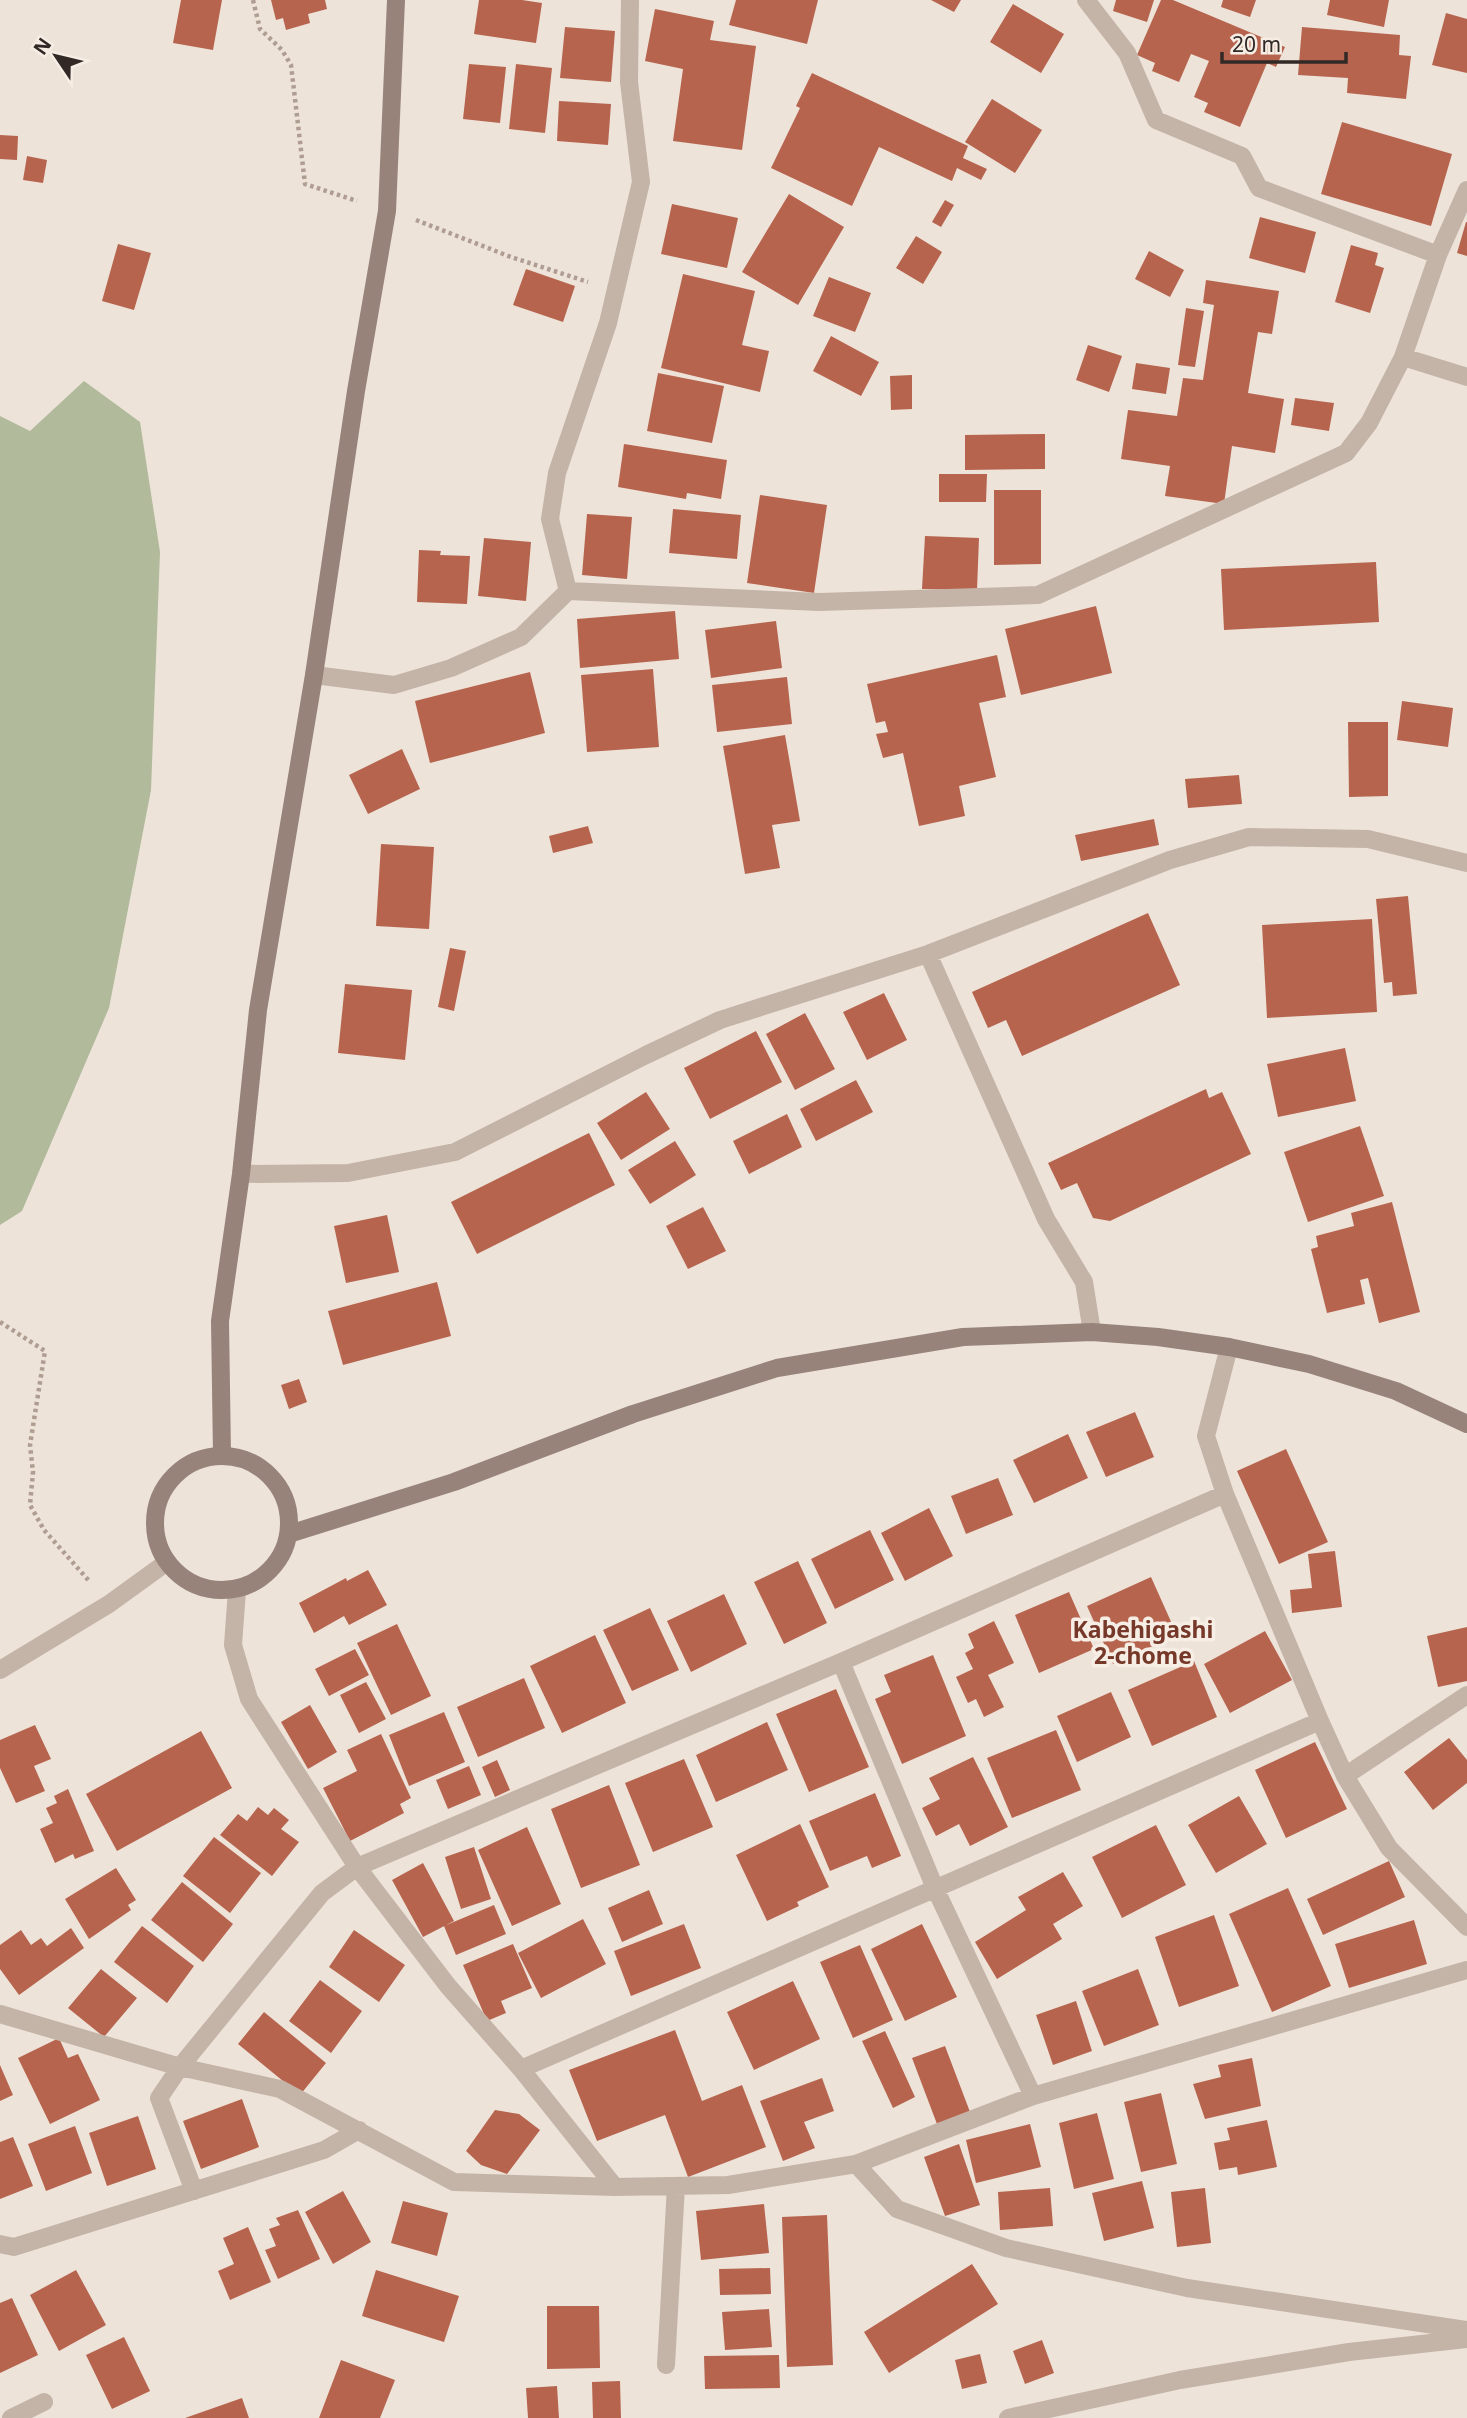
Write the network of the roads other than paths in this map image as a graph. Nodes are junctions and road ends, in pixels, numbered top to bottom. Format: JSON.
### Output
{"nodes":[{"id":1,"x":396,"y":0,"type":"edge"},
{"id":2,"x":629,"y":0,"type":"edge"},
{"id":3,"x":1086,"y":0,"type":"edge"},
{"id":4,"x":1467,"y":190,"type":"edge"},
{"id":5,"x":1438,"y":255,"type":"junction"},
{"id":6,"x":1403,"y":357,"type":"junction"},
{"id":7,"x":1467,"y":377,"type":"edge"},
{"id":8,"x":568,"y":591,"type":"junction"},
{"id":9,"x":314,"y":675,"type":"junction"},
{"id":10,"x":1467,"y":863,"type":"edge"},
{"id":11,"x":928,"y":954,"type":"junction"},
{"id":12,"x":241,"y":1174,"type":"junction"},
{"id":13,"x":1092,"y":1332,"type":"junction"},
{"id":14,"x":1229,"y":1347,"type":"junction"},
{"id":15,"x":1467,"y":1424,"type":"edge"},
{"id":16,"x":222,"y":1455,"type":"junction"},
{"id":17,"x":1225,"y":1494,"type":"junction"},
{"id":18,"x":289,"y":1534,"type":"junction"},
{"id":19,"x":167,"y":1562,"type":"junction"},
{"id":20,"x":237,"y":1590,"type":"junction"},
{"id":21,"x":841,"y":1662,"type":"junction"},
{"id":22,"x":0,"y":1670,"type":"edge"},
{"id":23,"x":1467,"y":1695,"type":"edge"},
{"id":24,"x":1320,"y":1721,"type":"junction"},
{"id":25,"x":1345,"y":1776,"type":"junction"},
{"id":26,"x":357,"y":1867,"type":"junction"},
{"id":27,"x":935,"y":1888,"type":"junction"},
{"id":28,"x":1467,"y":1927,"type":"edge"},
{"id":29,"x":1467,"y":1970,"type":"edge"},
{"id":30,"x":0,"y":2014,"type":"edge"},
{"id":31,"x":180,"y":2067,"type":"junction"},
{"id":32,"x":521,"y":2069,"type":"junction"},
{"id":33,"x":1033,"y":2096,"type":"junction"},
{"id":34,"x":359,"y":2130,"type":"junction"},
{"id":35,"x":856,"y":2164,"type":"junction"},
{"id":36,"x":676,"y":2186,"type":"junction"},
{"id":37,"x":615,"y":2187,"type":"junction"},
{"id":38,"x":194,"y":2191,"type":"junction"},
{"id":39,"x":0,"y":2244,"type":"edge"},
{"id":40,"x":1467,"y":2330,"type":"edge"},
{"id":41,"x":1467,"y":2339,"type":"edge"},
{"id":42,"x":666,"y":2365,"type":"dead end"},
{"id":43,"x":44,"y":2402,"type":"dead end"},
{"id":44,"x":10,"y":2418,"type":"edge"},
{"id":45,"x":1008,"y":2418,"type":"edge"}],
"edges":[{"from":1,"to":9,"type":"street"},
{"from":2,"to":8,"type":"street"},
{"from":3,"to":5,"type":"street"},
{"from":4,"to":5,"type":"street"},
{"from":5,"to":6,"type":"street"},
{"from":6,"to":7,"type":"street"},
{"from":6,"to":8,"type":"street"},
{"from":8,"to":9,"type":"street"},
{"from":9,"to":12,"type":"street"},
{"from":10,"to":11,"type":"street"},
{"from":11,"to":12,"type":"street"},
{"from":11,"to":13,"type":"street"},
{"from":12,"to":16,"type":"street"},
{"from":13,"to":14,"type":"street"},
{"from":13,"to":18,"type":"street"},
{"from":14,"to":15,"type":"street"},
{"from":14,"to":17,"type":"street"},
{"from":16,"to":18,"type":"street"},
{"from":16,"to":19,"type":"street"},
{"from":17,"to":21,"type":"street"},
{"from":17,"to":24,"type":"street"},
{"from":18,"to":20,"type":"street"},
{"from":19,"to":20,"type":"street"},
{"from":19,"to":22,"type":"street"},
{"from":20,"to":26,"type":"street"},
{"from":21,"to":26,"type":"street"},
{"from":21,"to":27,"type":"street"},
{"from":23,"to":25,"type":"street"},
{"from":24,"to":25,"type":"street"},
{"from":24,"to":27,"type":"street"},
{"from":25,"to":28,"type":"street"},
{"from":26,"to":31,"type":"street"},
{"from":26,"to":32,"type":"street"},
{"from":27,"to":32,"type":"street"},
{"from":27,"to":33,"type":"street"},
{"from":29,"to":33,"type":"street"},
{"from":30,"to":31,"type":"street"},
{"from":31,"to":34,"type":"street"},
{"from":31,"to":38,"type":"street"},
{"from":32,"to":37,"type":"street"},
{"from":33,"to":35,"type":"street"},
{"from":34,"to":37,"type":"street"},
{"from":34,"to":38,"type":"street"},
{"from":35,"to":36,"type":"street"},
{"from":35,"to":40,"type":"street"},
{"from":36,"to":37,"type":"street"},
{"from":36,"to":42,"type":"street"},
{"from":38,"to":39,"type":"street"},
{"from":41,"to":45,"type":"street"},
{"from":43,"to":44,"type":"street"}]}
